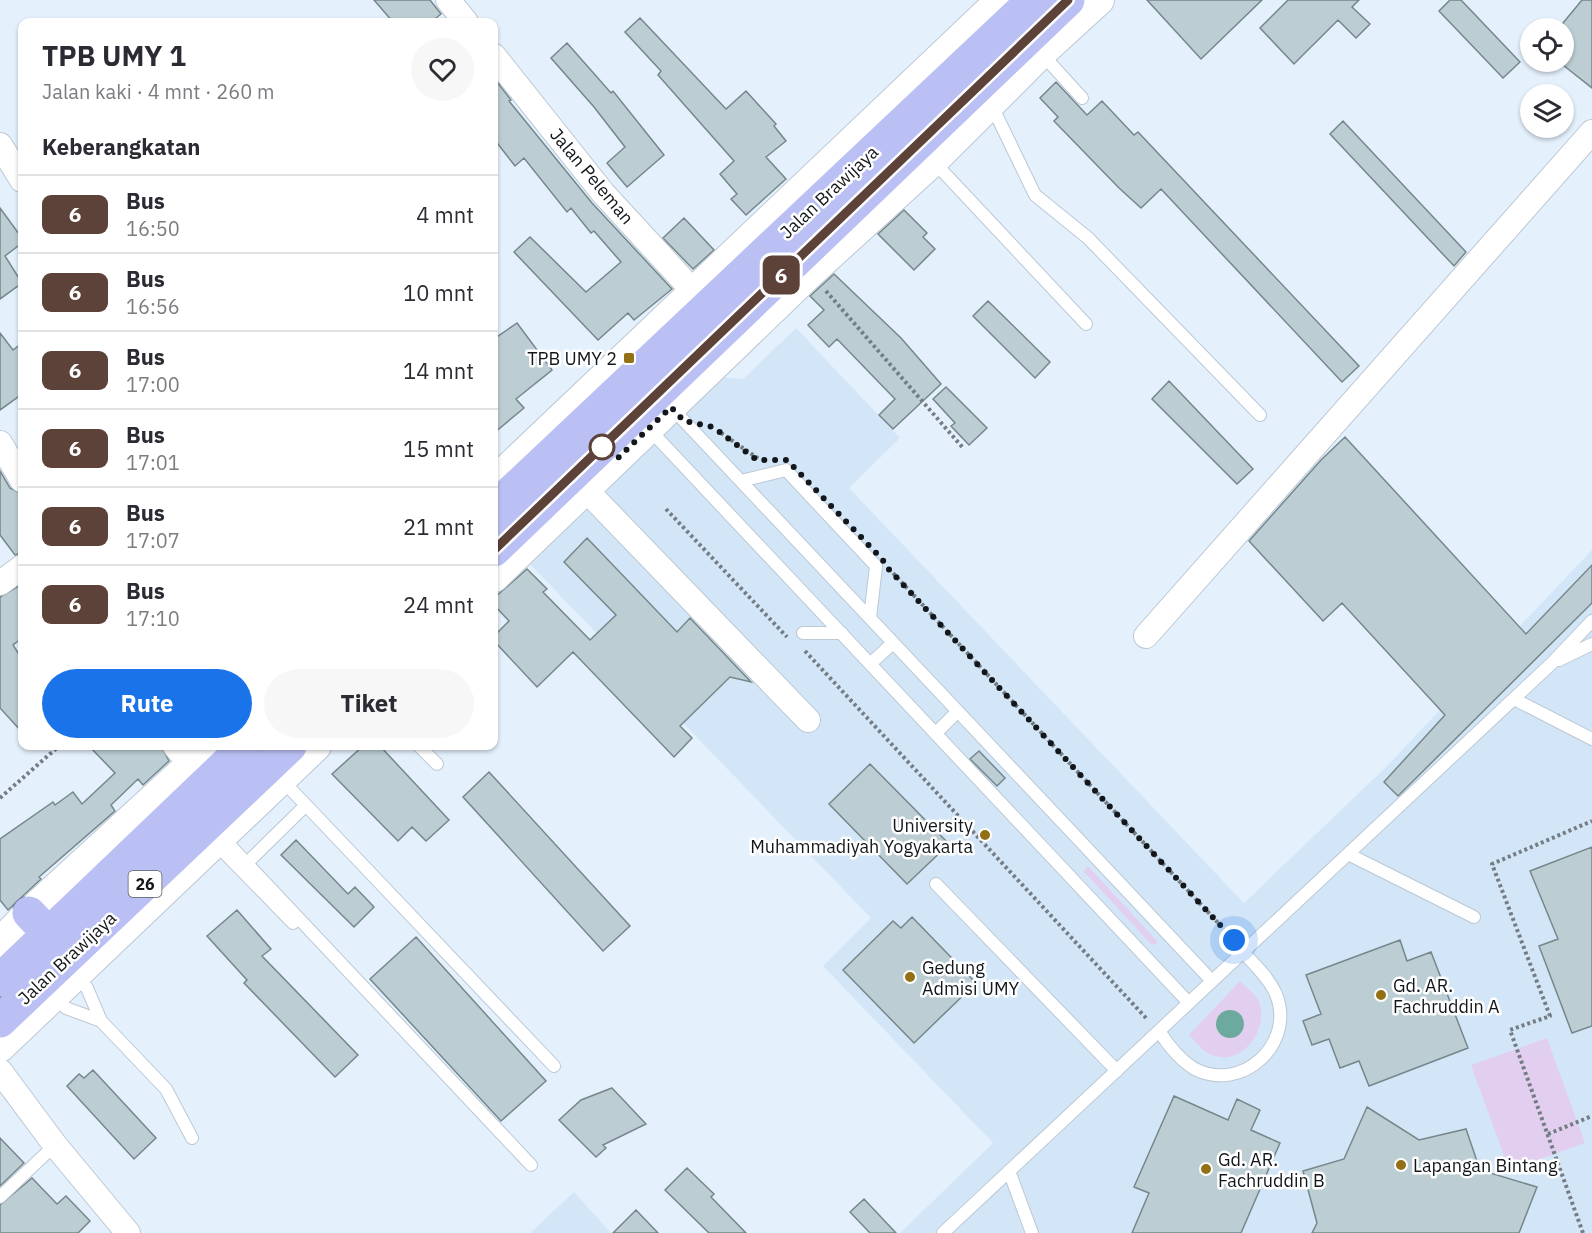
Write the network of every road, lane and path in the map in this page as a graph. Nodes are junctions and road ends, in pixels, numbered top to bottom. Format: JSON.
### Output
{"nodes":[{"id":1,"x":448,"y":0,"type":"edge"},
{"id":2,"x":1000,"y":0,"type":"edge"},
{"id":3,"x":1034,"y":0,"type":"edge"},
{"id":4,"x":1068,"y":0,"type":"edge"},
{"id":5,"x":1099,"y":0,"type":"edge"},
{"id":6,"x":463,"y":18,"type":"edge"},
{"id":7,"x":1041,"y":53,"type":"junction"},
{"id":8,"x":498,"y":61,"type":"edge"},
{"id":9,"x":1082,"y":98,"type":"dead end"},
{"id":10,"x":991,"y":103,"type":"junction"},
{"id":11,"x":1592,"y":132,"type":"edge"},
{"id":12,"x":0,"y":145,"type":"edge"},
{"id":13,"x":933,"y":161,"type":"junction"},
{"id":14,"x":18,"y":174,"type":"edge"},
{"id":15,"x":811,"y":272,"type":"junction"},
{"id":16,"x":694,"y":292,"type":"junction"},
{"id":17,"x":1086,"y":324,"type":"dead end"},
{"id":18,"x":677,"y":414,"type":"junction"},
{"id":19,"x":1260,"y":415,"type":"dead end"},
{"id":20,"x":649,"y":429,"type":"junction"},
{"id":21,"x":0,"y":442,"type":"edge"},
{"id":22,"x":964,"y":449,"type":"dead end"},
{"id":23,"x":766,"y":459,"type":"dead end"},
{"id":24,"x":18,"y":473,"type":"edge"},
{"id":25,"x":498,"y":478,"type":"edge"},
{"id":26,"x":741,"y":481,"type":"junction"},
{"id":27,"x":585,"y":489,"type":"junction"},
{"id":28,"x":498,"y":504,"type":"edge"},
{"id":29,"x":666,"y":509,"type":"dead end"},
{"id":30,"x":498,"y":546,"type":"edge"},
{"id":31,"x":884,"y":564,"type":"dead end"},
{"id":32,"x":18,"y":570,"type":"edge"},
{"id":33,"x":498,"y":573,"type":"edge"},
{"id":34,"x":0,"y":583,"type":"edge"},
{"id":35,"x":870,"y":618,"type":"junction"},
{"id":36,"x":1592,"y":621,"type":"edge"},
{"id":37,"x":803,"y":633,"type":"dead end"},
{"id":38,"x":842,"y":633,"type":"junction"},
{"id":39,"x":1146,"y":636,"type":"dead end"},
{"id":40,"x":791,"y":641,"type":"dead end"},
{"id":41,"x":893,"y":642,"type":"junction"},
{"id":42,"x":1592,"y":644,"type":"edge"},
{"id":43,"x":798,"y":645,"type":"dead end"},
{"id":44,"x":1552,"y":663,"type":"junction"},
{"id":45,"x":870,"y":664,"type":"junction"},
{"id":46,"x":1515,"y":699,"type":"junction"},
{"id":47,"x":957,"y":712,"type":"junction"},
{"id":48,"x":808,"y":720,"type":"dead end"},
{"id":49,"x":936,"y":733,"type":"junction"},
{"id":50,"x":1592,"y":739,"type":"edge"},
{"id":51,"x":54,"y":750,"type":"edge"},
{"id":52,"x":240,"y":750,"type":"edge"},
{"id":53,"x":286,"y":750,"type":"edge"},
{"id":54,"x":312,"y":750,"type":"edge"},
{"id":55,"x":422,"y":750,"type":"edge"},
{"id":56,"x":192,"y":752,"type":"edge"},
{"id":57,"x":437,"y":764,"type":"dead end"},
{"id":58,"x":281,"y":779,"type":"junction"},
{"id":59,"x":0,"y":798,"type":"edge"},
{"id":60,"x":305,"y":806,"type":"junction"},
{"id":61,"x":1592,"y":821,"type":"edge"},
{"id":62,"x":218,"y":839,"type":"junction"},
{"id":63,"x":1348,"y":854,"type":"junction"},
{"id":64,"x":248,"y":862,"type":"junction"},
{"id":65,"x":936,"y":884,"type":"dead end"},
{"id":66,"x":1474,"y":917,"type":"dead end"},
{"id":67,"x":293,"y":923,"type":"dead end"},
{"id":68,"x":39,"y":924,"type":"junction"},
{"id":69,"x":0,"y":943,"type":"edge"},
{"id":70,"x":1243,"y":952,"type":"junction"},
{"id":71,"x":75,"y":975,"type":"junction"},
{"id":72,"x":0,"y":980,"type":"edge"},
{"id":73,"x":1212,"y":981,"type":"junction"},
{"id":74,"x":53,"y":995,"type":"junction"},
{"id":75,"x":1189,"y":1003,"type":"junction"},
{"id":76,"x":0,"y":1021,"type":"edge"},
{"id":77,"x":101,"y":1021,"type":"junction"},
{"id":78,"x":1159,"y":1031,"type":"junction"},
{"id":79,"x":0,"y":1047,"type":"edge"},
{"id":80,"x":554,"y":1066,"type":"dead end"},
{"id":81,"x":0,"y":1071,"type":"edge"},
{"id":82,"x":1117,"y":1071,"type":"junction"},
{"id":83,"x":1592,"y":1116,"type":"edge"},
{"id":84,"x":1548,"y":1134,"type":"junction"},
{"id":85,"x":192,"y":1138,"type":"dead end"},
{"id":86,"x":55,"y":1145,"type":"junction"},
{"id":87,"x":531,"y":1165,"type":"dead end"},
{"id":88,"x":1009,"y":1171,"type":"junction"},
{"id":89,"x":0,"y":1197,"type":"edge"},
{"id":90,"x":128,"y":1233,"type":"edge"},
{"id":91,"x":943,"y":1233,"type":"edge"},
{"id":92,"x":1032,"y":1233,"type":"edge"},
{"id":93,"x":1583,"y":1233,"type":"edge"}],
"edges":[{"from":1,"to":6,"type":"street"},
{"from":2,"to":16,"type":"street"},
{"from":3,"to":28,"type":"highway","name":"Jalan Brawijaya"},
{"from":4,"to":30,"type":"highway","name":"Jalan Brawijaya"},
{"from":5,"to":7,"type":"street"},
{"from":7,"to":9,"type":"lane"},
{"from":7,"to":10,"type":"street"},
{"from":8,"to":16,"type":"street","name":"Jalan Peleman"},
{"from":10,"to":13,"type":"street"},
{"from":10,"to":19,"type":"lane"},
{"from":11,"to":39,"type":"street"},
{"from":12,"to":14,"type":"street"},
{"from":13,"to":15,"type":"street"},
{"from":13,"to":17,"type":"lane"},
{"from":15,"to":18,"type":"street"},
{"from":15,"to":22,"type":"path"},
{"from":16,"to":25,"type":"street"},
{"from":18,"to":20,"type":"street"},
{"from":18,"to":23,"type":"path"},
{"from":18,"to":26,"type":"lane"},
{"from":20,"to":27,"type":"street"},
{"from":20,"to":38,"type":"lane"},
{"from":21,"to":24,"type":"street"},
{"from":26,"to":35,"type":"lane"},
{"from":26,"to":35,"type":"lane"},
{"from":27,"to":33,"type":"street"},
{"from":27,"to":48,"type":"street"},
{"from":29,"to":40,"type":"path"},
{"from":31,"to":70,"type":"path"},
{"from":32,"to":34,"type":"street"},
{"from":35,"to":41,"type":"lane"},
{"from":36,"to":44,"type":"lane"},
{"from":37,"to":38,"type":"lane"},
{"from":38,"to":45,"type":"lane"},
{"from":41,"to":45,"type":"lane"},
{"from":41,"to":47,"type":"lane"},
{"from":42,"to":44,"type":"lane"},
{"from":43,"to":78,"type":"path"},
{"from":44,"to":46,"type":"lane"},
{"from":45,"to":49,"type":"lane"},
{"from":46,"to":50,"type":"lane"},
{"from":46,"to":63,"type":"lane"},
{"from":47,"to":49,"type":"lane"},
{"from":47,"to":73,"type":"lane"},
{"from":49,"to":75,"type":"lane"},
{"from":51,"to":59,"type":"path"},
{"from":52,"to":68,"type":"highway","name":"Jalan Brawijaya","number":"26"},
{"from":53,"to":76,"type":"highway","name":"Jalan Brawijaya","number":"26"},
{"from":54,"to":58,"type":"street"},
{"from":55,"to":57,"type":"lane"},
{"from":56,"to":68,"type":"street"},
{"from":58,"to":60,"type":"lane"},
{"from":58,"to":62,"type":"street"},
{"from":60,"to":64,"type":"lane"},
{"from":60,"to":80,"type":"lane"},
{"from":61,"to":84,"type":"path"},
{"from":62,"to":64,"type":"lane"},
{"from":62,"to":67,"type":"lane"},
{"from":62,"to":71,"type":"street"},
{"from":63,"to":66,"type":"lane"},
{"from":63,"to":70,"type":"lane"},
{"from":64,"to":87,"type":"lane"},
{"from":65,"to":82,"type":"lane"},
{"from":68,"to":69,"type":"street"},
{"from":68,"to":72,"type":"highway","name":"Jalan Brawijaya","number":"26"},
{"from":70,"to":73,"type":"lane"},
{"from":70,"to":78,"type":"lane"},
{"from":71,"to":74,"type":"street"},
{"from":71,"to":77,"type":"lane"},
{"from":73,"to":75,"type":"lane"},
{"from":74,"to":77,"type":"lane"},
{"from":74,"to":79,"type":"street"},
{"from":75,"to":78,"type":"lane"},
{"from":77,"to":85,"type":"lane"},
{"from":78,"to":82,"type":"lane"},
{"from":81,"to":86,"type":"street"},
{"from":82,"to":88,"type":"lane"},
{"from":83,"to":84,"type":"path"},
{"from":84,"to":93,"type":"path"},
{"from":86,"to":89,"type":"lane"},
{"from":86,"to":90,"type":"street"},
{"from":88,"to":91,"type":"lane"},
{"from":88,"to":92,"type":"lane"}]}
